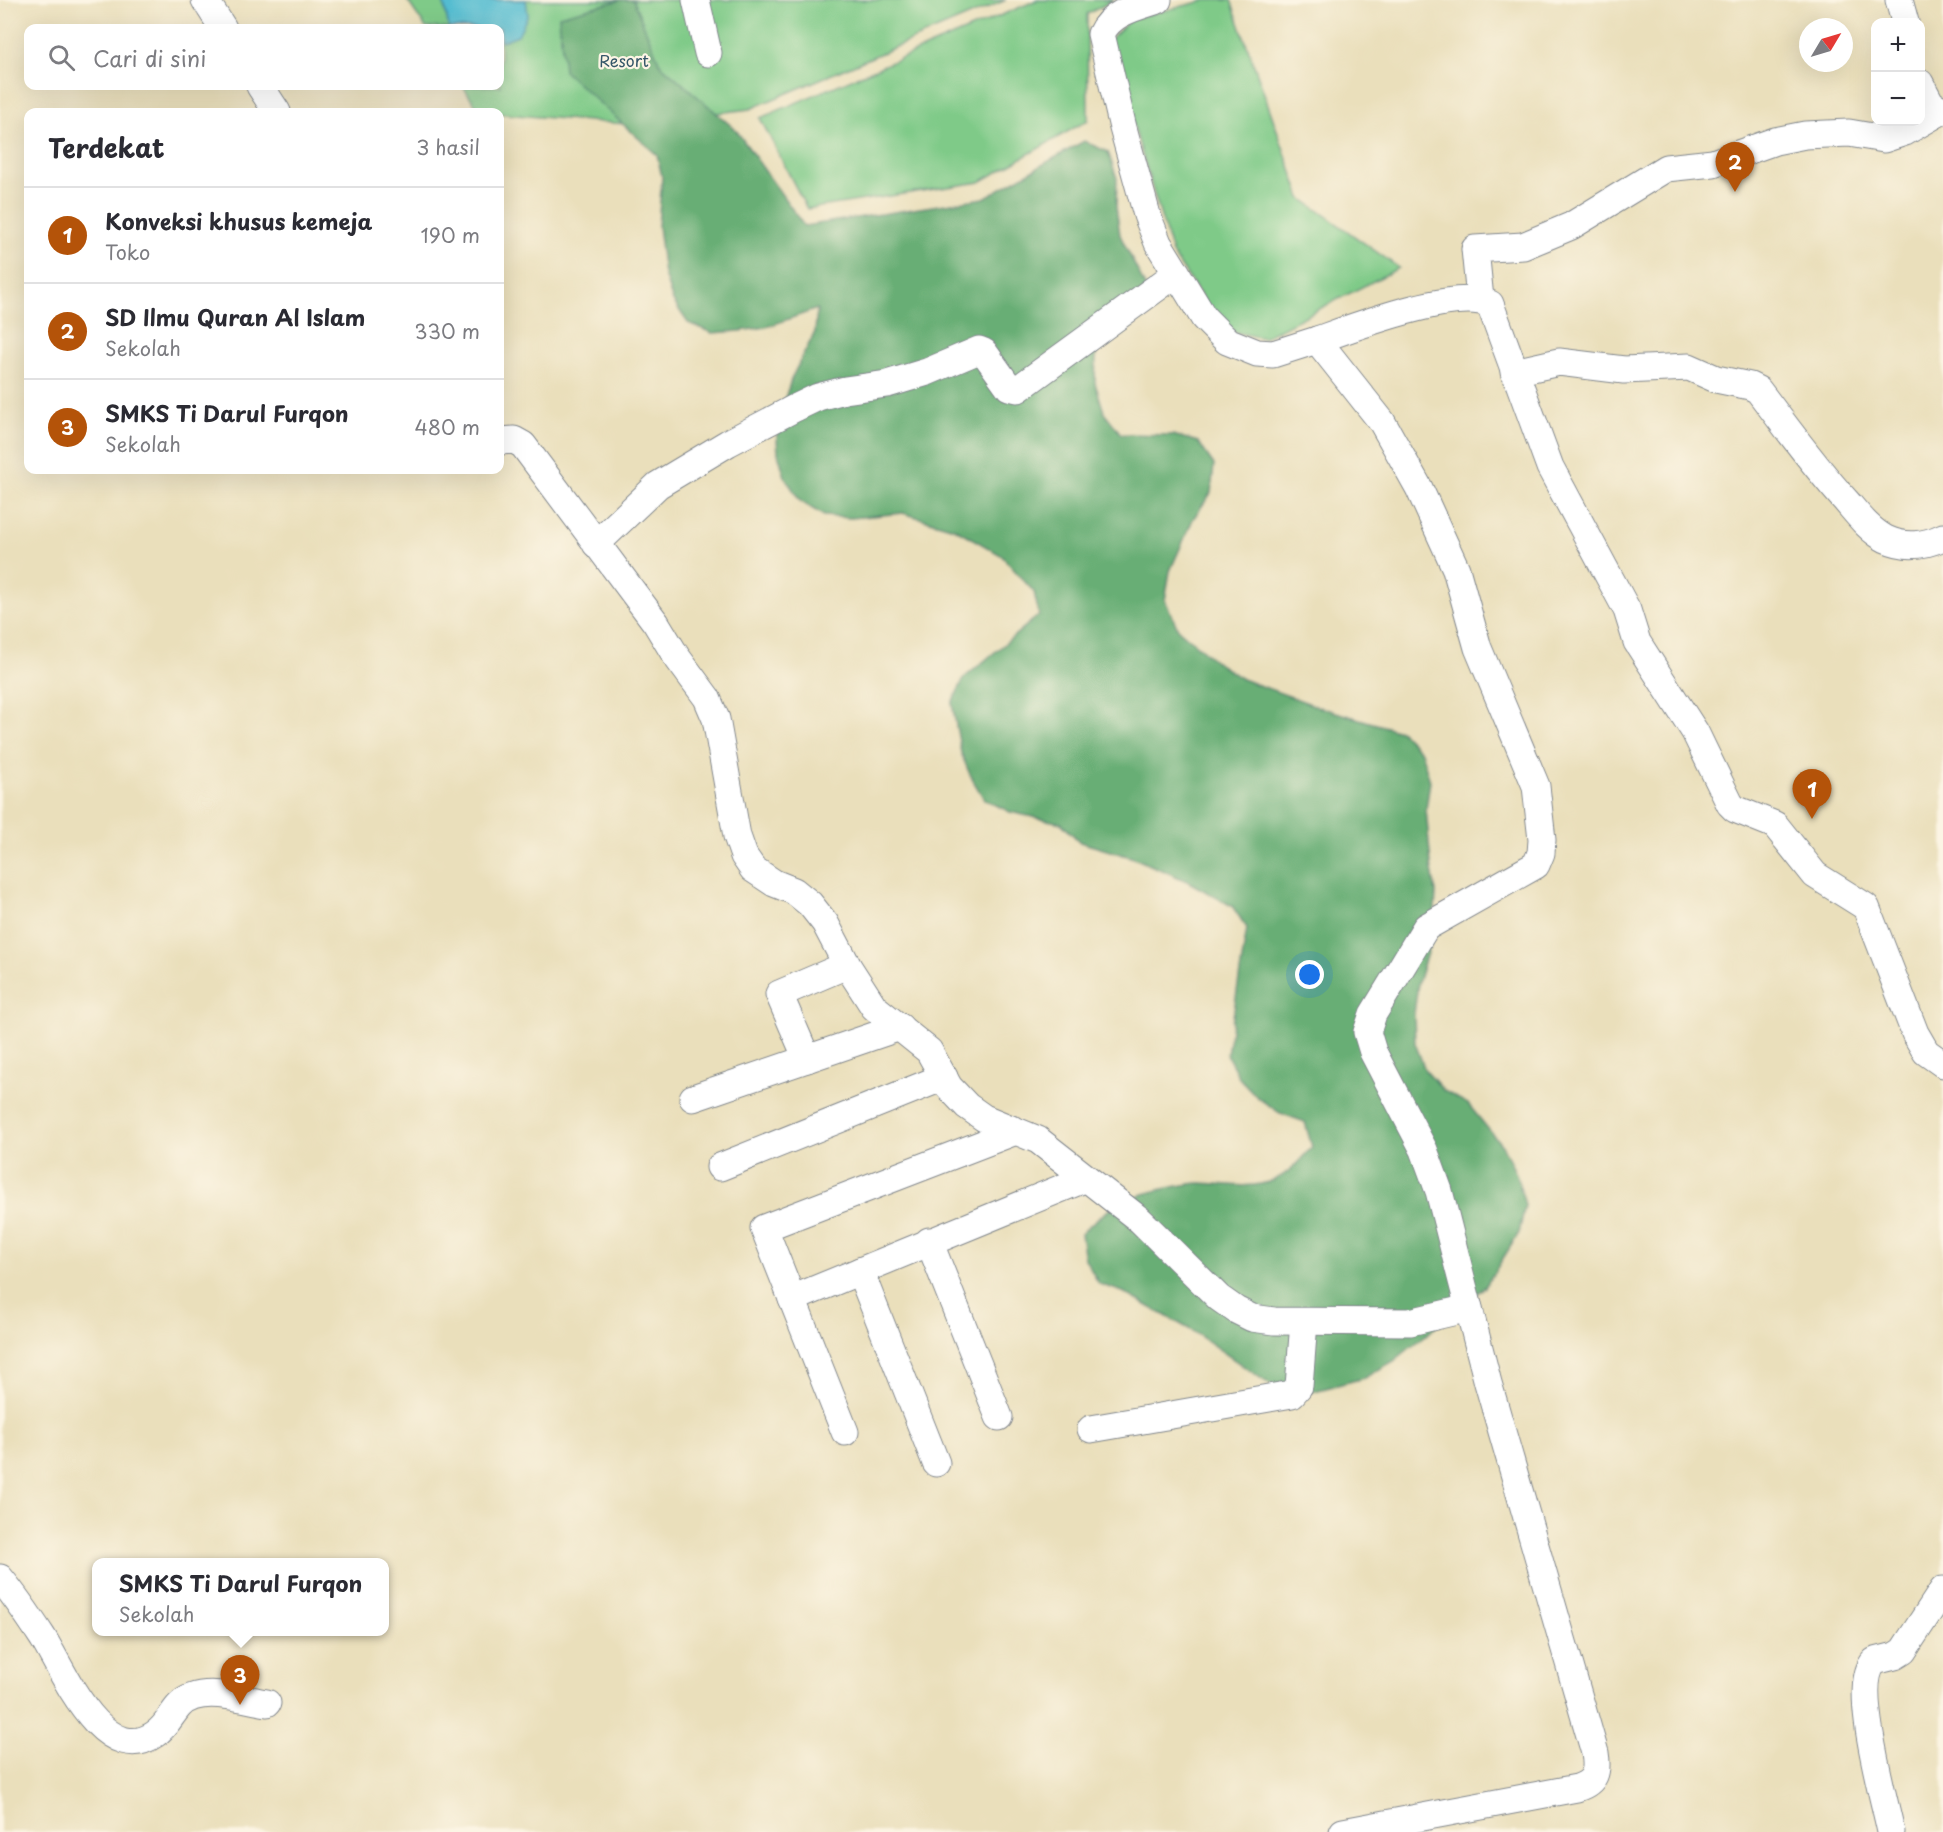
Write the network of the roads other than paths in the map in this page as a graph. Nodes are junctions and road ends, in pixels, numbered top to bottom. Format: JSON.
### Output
{"nodes":[{"id":1,"x":205,"y":0,"type":"edge"},
{"id":2,"x":696,"y":0,"type":"edge"},
{"id":3,"x":1158,"y":0,"type":"edge"},
{"id":4,"x":1899,"y":0,"type":"edge"},
{"id":5,"x":1904,"y":18,"type":"edge"},
{"id":6,"x":220,"y":24,"type":"edge"},
{"id":7,"x":708,"y":52,"type":"dead end"},
{"id":8,"x":262,"y":90,"type":"edge"},
{"id":9,"x":1925,"y":93,"type":"edge"},
{"id":10,"x":274,"y":108,"type":"edge"},
{"id":11,"x":1943,"y":110,"type":"edge"},
{"id":12,"x":1177,"y":273,"type":"junction"},
{"id":13,"x":1480,"y":299,"type":"junction"},
{"id":14,"x":1317,"y":340,"type":"junction"},
{"id":15,"x":1514,"y":372,"type":"junction"},
{"id":16,"x":504,"y":441,"type":"edge"},
{"id":17,"x":1943,"y":537,"type":"edge"},
{"id":18,"x":596,"y":544,"type":"junction"},
{"id":19,"x":847,"y":965,"type":"junction"},
{"id":20,"x":900,"y":1027,"type":"junction"},
{"id":21,"x":807,"y":1059,"type":"junction"},
{"id":22,"x":1943,"y":1064,"type":"edge"},
{"id":23,"x":944,"y":1077,"type":"junction"},
{"id":24,"x":693,"y":1098,"type":"dead end"},
{"id":25,"x":1016,"y":1131,"type":"junction"},
{"id":26,"x":720,"y":1167,"type":"dead end"},
{"id":27,"x":1084,"y":1179,"type":"junction"},
{"id":28,"x":929,"y":1241,"type":"junction"},
{"id":29,"x":860,"y":1271,"type":"junction"},
{"id":30,"x":792,"y":1299,"type":"junction"},
{"id":31,"x":1468,"y":1308,"type":"junction"},
{"id":32,"x":1304,"y":1322,"type":"junction"},
{"id":33,"x":999,"y":1417,"type":"dead end"},
{"id":34,"x":1090,"y":1429,"type":"dead end"},
{"id":35,"x":845,"y":1432,"type":"dead end"},
{"id":36,"x":936,"y":1463,"type":"dead end"},
{"id":37,"x":0,"y":1578,"type":"edge"},
{"id":38,"x":1943,"y":1590,"type":"edge"},
{"id":39,"x":267,"y":1703,"type":"dead end"},
{"id":40,"x":1343,"y":1832,"type":"edge"},
{"id":41,"x":1891,"y":1832,"type":"edge"}],
"edges":[{"from":1,"to":6,"type":"street"},
{"from":2,"to":7,"type":"street"},
{"from":3,"to":12,"type":"street"},
{"from":4,"to":5,"type":"street"},
{"from":8,"to":10,"type":"street"},
{"from":9,"to":11,"type":"street"},
{"from":11,"to":13,"type":"street"},
{"from":12,"to":14,"type":"street"},
{"from":12,"to":18,"type":"street"},
{"from":13,"to":14,"type":"street"},
{"from":13,"to":15,"type":"street"},
{"from":14,"to":31,"type":"street"},
{"from":15,"to":17,"type":"street"},
{"from":15,"to":22,"type":"street"},
{"from":16,"to":18,"type":"street"},
{"from":18,"to":19,"type":"street"},
{"from":19,"to":20,"type":"street"},
{"from":19,"to":21,"type":"street"},
{"from":20,"to":21,"type":"street"},
{"from":20,"to":23,"type":"street"},
{"from":21,"to":24,"type":"street"},
{"from":23,"to":25,"type":"street"},
{"from":23,"to":26,"type":"street"},
{"from":25,"to":27,"type":"street"},
{"from":25,"to":30,"type":"street"},
{"from":27,"to":28,"type":"street"},
{"from":27,"to":32,"type":"street"},
{"from":28,"to":29,"type":"street"},
{"from":28,"to":33,"type":"street"},
{"from":29,"to":30,"type":"street"},
{"from":29,"to":36,"type":"street"},
{"from":30,"to":35,"type":"street"},
{"from":31,"to":32,"type":"street"},
{"from":31,"to":40,"type":"street"},
{"from":32,"to":34,"type":"street"},
{"from":37,"to":39,"type":"street"},
{"from":38,"to":41,"type":"street"}]}
